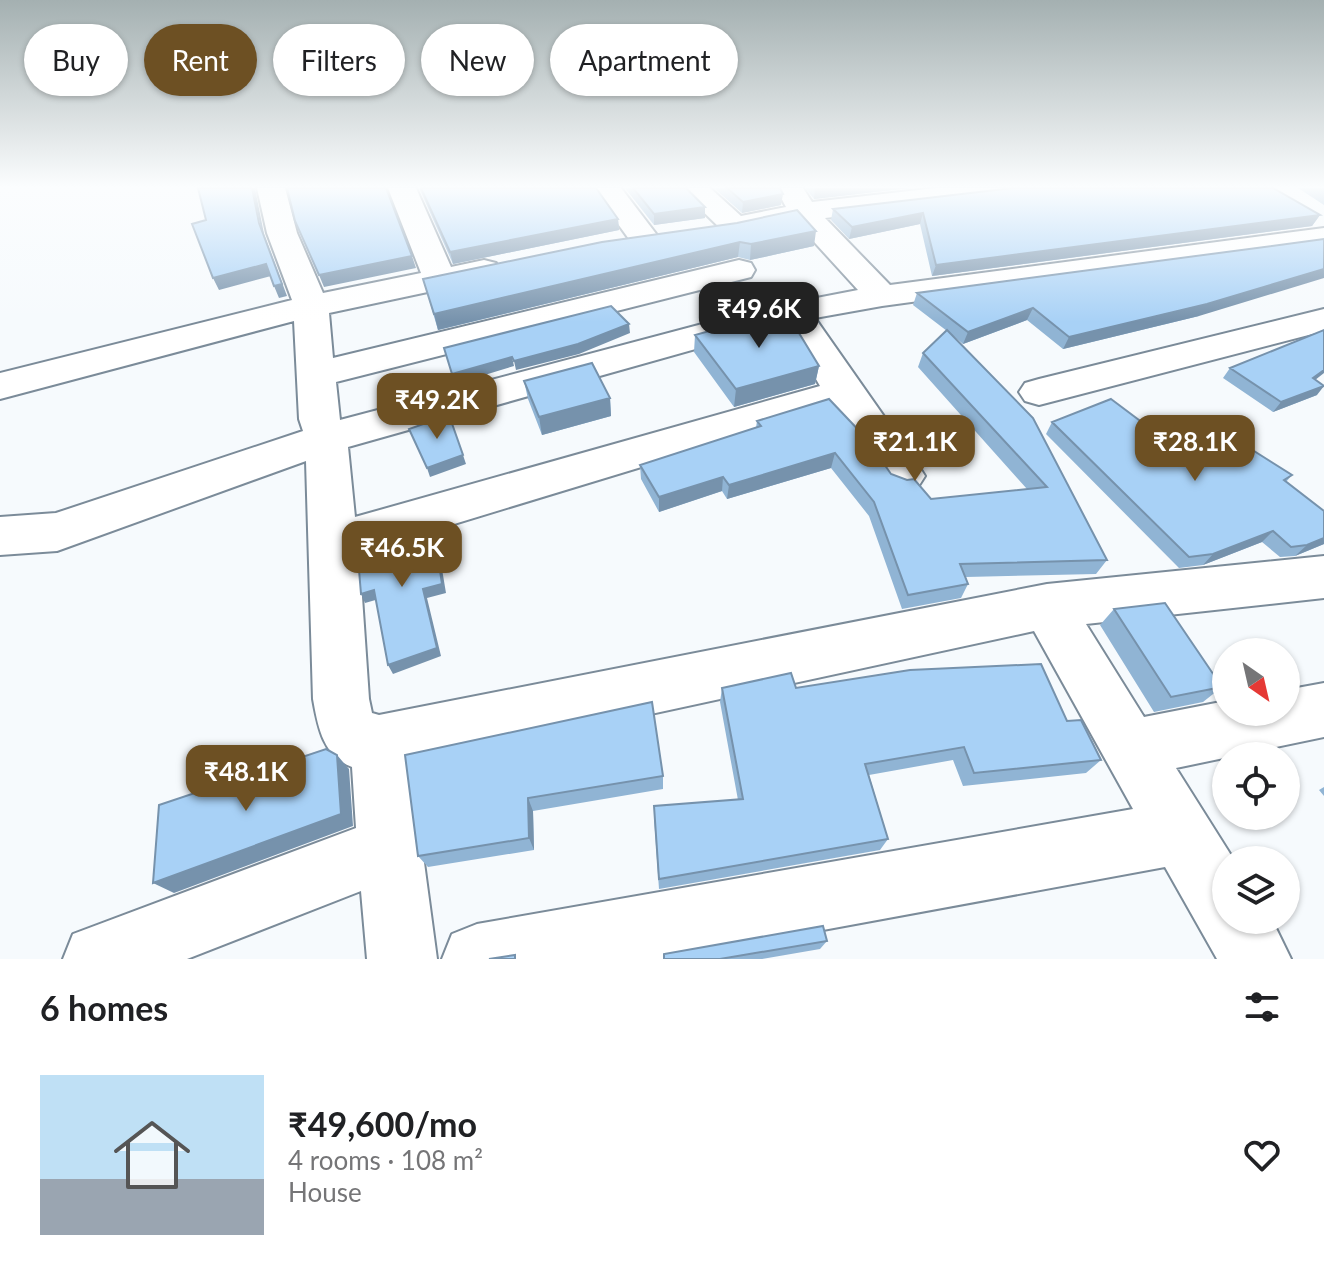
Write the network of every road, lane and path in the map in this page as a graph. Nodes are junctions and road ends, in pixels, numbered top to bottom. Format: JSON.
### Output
{"nodes":[{"id":1,"x":282,"y":233,"type":"edge"},
{"id":2,"x":421,"y":233,"type":"edge"},
{"id":3,"x":679,"y":233,"type":"edge"},
{"id":4,"x":825,"y":233,"type":"edge"},
{"id":5,"x":1261,"y":233,"type":"edge"},
{"id":6,"x":675,"y":234,"type":"edge"},
{"id":7,"x":514,"y":263,"type":"edge"},
{"id":8,"x":739,"y":270,"type":"dead end"},
{"id":9,"x":440,"y":279,"type":"junction"},
{"id":10,"x":882,"y":296,"type":"junction"},
{"id":11,"x":311,"y":306,"type":"junction"},
{"id":12,"x":793,"y":311,"type":"junction"},
{"id":13,"x":1324,"y":320,"type":"edge"},
{"id":14,"x":317,"y":374,"type":"junction"},
{"id":15,"x":0,"y":386,"type":"edge"},
{"id":16,"x":844,"y":392,"type":"junction"},
{"id":17,"x":1039,"y":392,"type":"dead end"},
{"id":18,"x":326,"y":438,"type":"junction"},
{"id":19,"x":903,"y":476,"type":"edge"},
{"id":20,"x":0,"y":536,"type":"edge"},
{"id":21,"x":334,"y":542,"type":"junction"},
{"id":22,"x":1324,"y":577,"type":"edge"},
{"id":23,"x":1047,"y":606,"type":"junction"},
{"id":24,"x":1324,"y":710,"type":"edge"},
{"id":25,"x":379,"y":744,"type":"junction"},
{"id":26,"x":1131,"y":748,"type":"junction"},
{"id":27,"x":1181,"y":832,"type":"junction"},
{"id":28,"x":391,"y":847,"type":"junction"},
{"id":29,"x":1212,"y":885,"type":"edge"},
{"id":30,"x":1241,"y":934,"type":"edge"},
{"id":31,"x":98,"y":959,"type":"edge"},
{"id":32,"x":402,"y":959,"type":"edge"},
{"id":33,"x":477,"y":959,"type":"edge"},
{"id":34,"x":1256,"y":959,"type":"edge"}],
"edges":[{"from":1,"to":11,"type":"street"},
{"from":2,"to":9,"type":"street"},
{"from":3,"to":6,"type":"street"},
{"from":4,"to":10,"type":"street"},
{"from":5,"to":10,"type":"street"},
{"from":7,"to":9,"type":"street"},
{"from":8,"to":14,"type":"street"},
{"from":9,"to":11,"type":"street"},
{"from":10,"to":12,"type":"street"},
{"from":11,"to":14,"type":"street"},
{"from":11,"to":15,"type":"street"},
{"from":12,"to":16,"type":"street"},
{"from":12,"to":18,"type":"street"},
{"from":13,"to":17,"type":"street"},
{"from":14,"to":18,"type":"street"},
{"from":16,"to":19,"type":"street"},
{"from":16,"to":21,"type":"street"},
{"from":18,"to":20,"type":"street"},
{"from":18,"to":21,"type":"street"},
{"from":21,"to":25,"type":"street"},
{"from":22,"to":23,"type":"street"},
{"from":23,"to":25,"type":"street"},
{"from":23,"to":26,"type":"street"},
{"from":24,"to":26,"type":"street"},
{"from":25,"to":28,"type":"street"},
{"from":26,"to":27,"type":"street"},
{"from":27,"to":29,"type":"street"},
{"from":27,"to":33,"type":"street"},
{"from":28,"to":31,"type":"street"},
{"from":28,"to":32,"type":"street"},
{"from":30,"to":34,"type":"street"}]}
